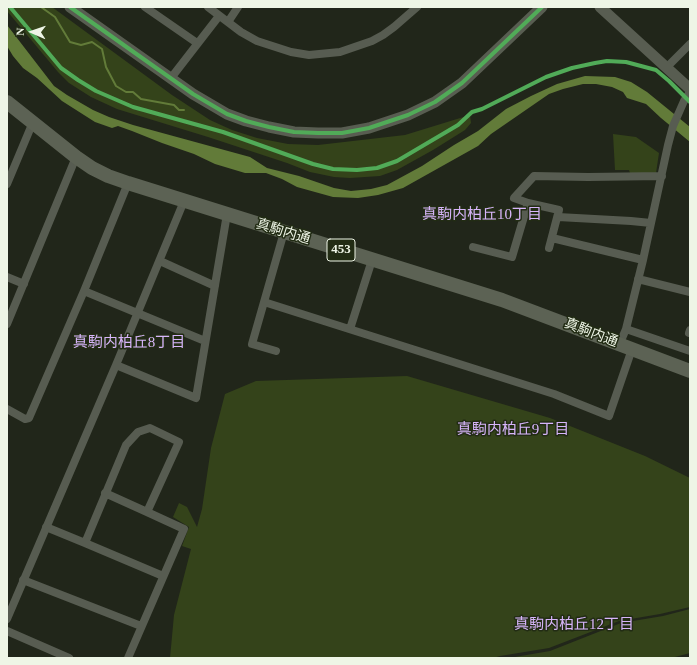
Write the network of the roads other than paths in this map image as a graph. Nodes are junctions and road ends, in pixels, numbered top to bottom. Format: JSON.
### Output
{"nodes":[{"id":1,"x":70,"y":7,"type":"edge"},
{"id":2,"x":146,"y":7,"type":"edge"},
{"id":3,"x":208,"y":7,"type":"edge"},
{"id":4,"x":238,"y":7,"type":"edge"},
{"id":5,"x":416,"y":7,"type":"edge"},
{"id":6,"x":542,"y":7,"type":"edge"},
{"id":7,"x":600,"y":7,"type":"edge"},
{"id":8,"x":219,"y":16,"type":"junction"},
{"id":9,"x":228,"y":22,"type":"junction"},
{"id":10,"x":197,"y":43,"type":"junction"},
{"id":11,"x":690,"y":44,"type":"edge"},
{"id":12,"x":666,"y":68,"type":"junction"},
{"id":13,"x":171,"y":78,"type":"junction"},
{"id":14,"x":690,"y":91,"type":"edge"},
{"id":15,"x":8,"y":103,"type":"edge"},
{"id":16,"x":33,"y":122,"type":"junction"},
{"id":17,"x":76,"y":157,"type":"junction"},
{"id":18,"x":662,"y":176,"type":"junction"},
{"id":19,"x":7,"y":184,"type":"edge"},
{"id":20,"x":128,"y":184,"type":"junction"},
{"id":21,"x":184,"y":201,"type":"junction"},
{"id":22,"x":528,"y":202,"type":"junction"},
{"id":23,"x":228,"y":214,"type":"junction"},
{"id":24,"x":558,"y":217,"type":"junction"},
{"id":25,"x":651,"y":223,"type":"junction"},
{"id":26,"x":284,"y":232,"type":"junction"},
{"id":27,"x":552,"y":238,"type":"junction"},
{"id":28,"x":473,"y":247,"type":"dead end"},
{"id":29,"x":549,"y":248,"type":"dead end"},
{"id":30,"x":372,"y":260,"type":"junction"},
{"id":31,"x":643,"y":260,"type":"junction"},
{"id":32,"x":160,"y":261,"type":"junction"},
{"id":33,"x":7,"y":277,"type":"edge"},
{"id":34,"x":638,"y":279,"type":"junction"},
{"id":35,"x":24,"y":284,"type":"junction"},
{"id":36,"x":215,"y":286,"type":"junction"},
{"id":37,"x":84,"y":291,"type":"junction"},
{"id":38,"x":690,"y":292,"type":"edge"},
{"id":39,"x":264,"y":302,"type":"junction"},
{"id":40,"x":137,"y":313,"type":"junction"},
{"id":41,"x":7,"y":324,"type":"edge"},
{"id":42,"x":350,"y":329,"type":"junction"},
{"id":43,"x":626,"y":329,"type":"junction"},
{"id":44,"x":205,"y":341,"type":"junction"},
{"id":45,"x":626,"y":346,"type":"junction"},
{"id":46,"x":276,"y":351,"type":"dead end"},
{"id":47,"x":690,"y":351,"type":"edge"},
{"id":48,"x":116,"y":365,"type":"junction"},
{"id":49,"x":690,"y":371,"type":"edge"},
{"id":50,"x":7,"y":410,"type":"edge"},
{"id":51,"x":105,"y":493,"type":"junction"},
{"id":52,"x":147,"y":512,"type":"junction"},
{"id":53,"x":46,"y":527,"type":"junction"},
{"id":54,"x":85,"y":542,"type":"junction"},
{"id":55,"x":163,"y":576,"type":"junction"},
{"id":56,"x":23,"y":580,"type":"junction"},
{"id":57,"x":7,"y":619,"type":"edge"},
{"id":58,"x":141,"y":626,"type":"junction"},
{"id":59,"x":7,"y":631,"type":"edge"},
{"id":60,"x":69,"y":658,"type":"edge"},
{"id":61,"x":128,"y":658,"type":"edge"}],
"edges":[{"from":1,"to":13,"type":"street"},
{"from":2,"to":10,"type":"street"},
{"from":3,"to":8,"type":"street"},
{"from":4,"to":9,"type":"street"},
{"from":5,"to":9,"type":"street"},
{"from":6,"to":13,"type":"street"},
{"from":7,"to":12,"type":"street"},
{"from":8,"to":9,"type":"street"},
{"from":8,"to":10,"type":"street"},
{"from":10,"to":13,"type":"street"},
{"from":11,"to":12,"type":"street"},
{"from":12,"to":14,"type":"street"},
{"from":14,"to":18,"type":"street"},
{"from":15,"to":16,"type":"highway","name":"真駒内通","number":"453"},
{"from":16,"to":17,"type":"highway","name":"真駒内通","number":"453"},
{"from":16,"to":19,"type":"street"},
{"from":17,"to":20,"type":"highway","name":"真駒内通","number":"453"},
{"from":17,"to":35,"type":"street"},
{"from":18,"to":22,"type":"street"},
{"from":18,"to":25,"type":"street"},
{"from":20,"to":21,"type":"highway","name":"真駒内通","number":"453"},
{"from":20,"to":37,"type":"street"},
{"from":21,"to":23,"type":"highway","name":"真駒内通","number":"453"},
{"from":21,"to":32,"type":"street"},
{"from":22,"to":24,"type":"street"},
{"from":22,"to":28,"type":"street"},
{"from":23,"to":26,"type":"highway","name":"真駒内通","number":"453"},
{"from":23,"to":36,"type":"street"},
{"from":24,"to":25,"type":"street"},
{"from":24,"to":27,"type":"street"},
{"from":25,"to":31,"type":"street"},
{"from":26,"to":30,"type":"highway","name":"真駒内通","number":"453"},
{"from":26,"to":39,"type":"street"},
{"from":27,"to":29,"type":"street"},
{"from":27,"to":31,"type":"street"},
{"from":30,"to":42,"type":"street"},
{"from":30,"to":45,"type":"highway","name":"真駒内通","number":"453"},
{"from":31,"to":34,"type":"street"},
{"from":32,"to":36,"type":"street"},
{"from":32,"to":40,"type":"street"},
{"from":33,"to":35,"type":"street"},
{"from":34,"to":38,"type":"street"},
{"from":34,"to":43,"type":"street"},
{"from":35,"to":41,"type":"street"},
{"from":36,"to":44,"type":"street"},
{"from":37,"to":40,"type":"street"},
{"from":37,"to":50,"type":"street"},
{"from":39,"to":42,"type":"street"},
{"from":39,"to":46,"type":"street"},
{"from":40,"to":44,"type":"street"},
{"from":40,"to":48,"type":"street"},
{"from":42,"to":45,"type":"street"},
{"from":43,"to":45,"type":"street"},
{"from":43,"to":47,"type":"street"},
{"from":44,"to":48,"type":"street"},
{"from":45,"to":49,"type":"highway","name":"真駒内通","number":"453"},
{"from":48,"to":53,"type":"street"},
{"from":51,"to":52,"type":"street"},
{"from":51,"to":52,"type":"street"},
{"from":51,"to":54,"type":"street"},
{"from":52,"to":55,"type":"street"},
{"from":53,"to":54,"type":"street"},
{"from":53,"to":56,"type":"street"},
{"from":54,"to":55,"type":"street"},
{"from":55,"to":58,"type":"street"},
{"from":56,"to":57,"type":"street"},
{"from":56,"to":58,"type":"street"},
{"from":58,"to":61,"type":"street"},
{"from":59,"to":60,"type":"street"}]}
